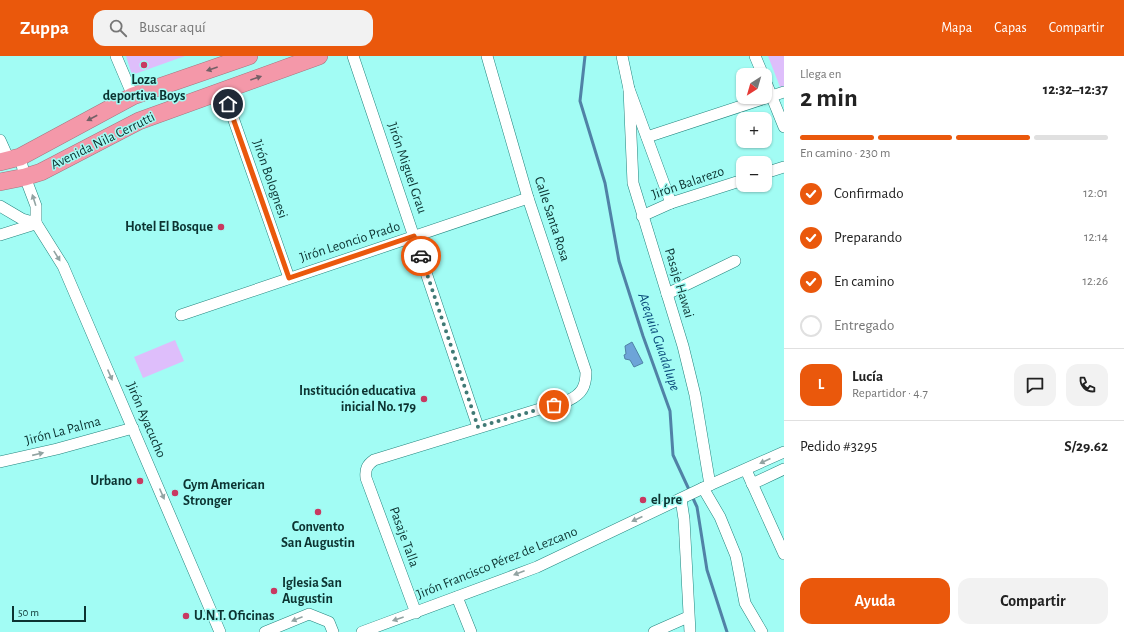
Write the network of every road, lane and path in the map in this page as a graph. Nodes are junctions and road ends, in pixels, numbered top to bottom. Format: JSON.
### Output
{"nodes":[{"id":1,"x":116,"y":56,"type":"edge"},
{"id":2,"x":249,"y":56,"type":"edge"},
{"id":3,"x":319,"y":56,"type":"edge"},
{"id":4,"x":353,"y":56,"type":"edge"},
{"id":5,"x":487,"y":56,"type":"edge"},
{"id":6,"x":622,"y":56,"type":"edge"},
{"id":7,"x":756,"y":56,"type":"edge"},
{"id":8,"x":299,"y":59,"type":"edge"},
{"id":9,"x":760,"y":68,"type":"edge"},
{"id":10,"x":223,"y":89,"type":"junction"},
{"id":11,"x":629,"y":89,"type":"junction"},
{"id":12,"x":784,"y":92,"type":"edge"},
{"id":13,"x":133,"y":96,"type":"junction"},
{"id":14,"x":772,"y":96,"type":"joint"},
{"id":15,"x":748,"y":104,"type":"edge"},
{"id":16,"x":784,"y":127,"type":"edge"},
{"id":17,"x":647,"y":137,"type":"junction"},
{"id":18,"x":0,"y":140,"type":"edge"},
{"id":19,"x":10,"y":160,"type":"edge"},
{"id":20,"x":784,"y":167,"type":"edge"},
{"id":21,"x":772,"y":171,"type":"edge"},
{"id":22,"x":25,"y":178,"type":"junction"},
{"id":23,"x":0,"y":182,"type":"edge"},
{"id":24,"x":736,"y":182,"type":"edge"},
{"id":25,"x":528,"y":198,"type":"junction"},
{"id":26,"x":671,"y":203,"type":"junction"},
{"id":27,"x":0,"y":206,"type":"edge"},
{"id":28,"x":642,"y":216,"type":"junction"},
{"id":29,"x":36,"y":223,"type":"junction"},
{"id":30,"x":0,"y":235,"type":"edge"},
{"id":31,"x":414,"y":236,"type":"junction"},
{"id":32,"x":735,"y":261,"type":"dead end"},
{"id":33,"x":289,"y":278,"type":"junction"},
{"id":34,"x":668,"y":294,"type":"junction"},
{"id":35,"x":181,"y":315,"type":"dead end"},
{"id":36,"x":478,"y":427,"type":"junction"},
{"id":37,"x":133,"y":428,"type":"junction"},
{"id":38,"x":784,"y":452,"type":"edge"},
{"id":39,"x":0,"y":462,"type":"edge"},
{"id":40,"x":784,"y":469,"type":"edge"},
{"id":41,"x":746,"y":470,"type":"junction"},
{"id":42,"x":752,"y":484,"type":"junction"},
{"id":43,"x":695,"y":492,"type":"junction"},
{"id":44,"x":784,"y":554,"type":"edge"},
{"id":45,"x":457,"y":597,"type":"junction"},
{"id":46,"x":416,"y":613,"type":"junction"},
{"id":47,"x":688,"y":617,"type":"junction"},
{"id":48,"x":220,"y":632,"type":"edge"},
{"id":49,"x":264,"y":632,"type":"edge"},
{"id":50,"x":333,"y":632,"type":"edge"},
{"id":51,"x":362,"y":632,"type":"edge"},
{"id":52,"x":471,"y":632,"type":"edge"},
{"id":53,"x":654,"y":632,"type":"edge"},
{"id":54,"x":690,"y":632,"type":"edge"},
{"id":55,"x":762,"y":632,"type":"edge"}],
"edges":[{"from":1,"to":13,"type":"street"},
{"from":2,"to":13,"type":"highway","name":"Avenida Nila Cerrutti","one_way":true},
{"from":3,"to":8,"type":"highway","name":"Avenida Nila Cerrutti"},
{"from":4,"to":31,"type":"street","name":"Jirón Miguel Grau"},
{"from":5,"to":25,"type":"street","name":"Calle Santa Rosa"},
{"from":6,"to":11,"type":"street"},
{"from":7,"to":9,"type":"street"},
{"from":10,"to":8,"type":"highway","name":"Avenida Nila Cerrutti","one_way":true},
{"from":10,"to":22,"type":"highway","name":"Avenida Nila Cerrutti"},
{"from":10,"to":33,"type":"street","name":"Jirón Bolognesi"},
{"from":11,"to":17,"type":"street"},
{"from":11,"to":28,"type":"street","name":"Pasaje Hawai"},
{"from":12,"to":14,"type":"street"},
{"from":13,"to":19,"type":"highway","name":"Avenida Nila Cerrutti","one_way":true},
{"from":14,"to":16,"type":"street"},
{"from":15,"to":17,"type":"street"},
{"from":17,"to":26,"type":"street"},
{"from":18,"to":19,"type":"street","name":"Jirón Ayacucho"},
{"from":19,"to":22,"type":"street","name":"Jirón Ayacucho"},
{"from":20,"to":21,"type":"street"},
{"from":22,"to":23,"type":"highway","name":"Avenida Nila Cerrutti"},
{"from":29,"to":22,"type":"street","name":"Jirón Ayacucho","one_way":true},
{"from":24,"to":26,"type":"street","name":"Jirón Balarezo"},
{"from":25,"to":31,"type":"street","name":"Jirón Leoncio Prado"},
{"from":25,"to":36,"type":"street","name":"Calle Santa Rosa"},
{"from":26,"to":28,"type":"street","name":"Jirón Balarezo"},
{"from":27,"to":29,"type":"street"},
{"from":28,"to":34,"type":"street","name":"Pasaje Hawai"},
{"from":29,"to":30,"type":"street"},
{"from":29,"to":37,"type":"street","name":"Jirón Ayacucho","one_way":true},
{"from":31,"to":33,"type":"street","name":"Jirón Leoncio Prado"},
{"from":31,"to":36,"type":"street","name":"Jirón Miguel Grau"},
{"from":32,"to":34,"type":"street"},
{"from":33,"to":35,"type":"street","name":"Jirón Leoncio Prado"},
{"from":34,"to":43,"type":"street","name":"Pasaje Hawai"},
{"from":36,"to":46,"type":"street","name":"Pasaje Talla"},
{"from":39,"to":37,"type":"street","name":"Jirón La Palma","one_way":true},
{"from":37,"to":48,"type":"street","name":"Jirón Ayacucho","one_way":true},
{"from":38,"to":41,"type":"street","name":"Jirón Francisco Pérez de Lezcano","one_way":true},
{"from":40,"to":42,"type":"street"},
{"from":41,"to":42,"type":"street"},
{"from":41,"to":43,"type":"street","name":"Jirón Francisco Pérez de Lezcano"},
{"from":42,"to":44,"type":"street"},
{"from":43,"to":45,"type":"street","name":"Jirón Francisco Pérez de Lezcano","one_way":true},
{"from":43,"to":47,"type":"street","name":"Pasaje Hawai"},
{"from":43,"to":55,"type":"street"},
{"from":45,"to":46,"type":"street","name":"Jirón Francisco Pérez de Lezcano"},
{"from":45,"to":52,"type":"street"},
{"from":46,"to":51,"type":"street","name":"Jirón Francisco Pérez de Lezcano","one_way":true},
{"from":47,"to":53,"type":"street"},
{"from":47,"to":54,"type":"street","name":"Pasaje Hawai"},
{"from":50,"to":49,"type":"street","one_way":true}]}
